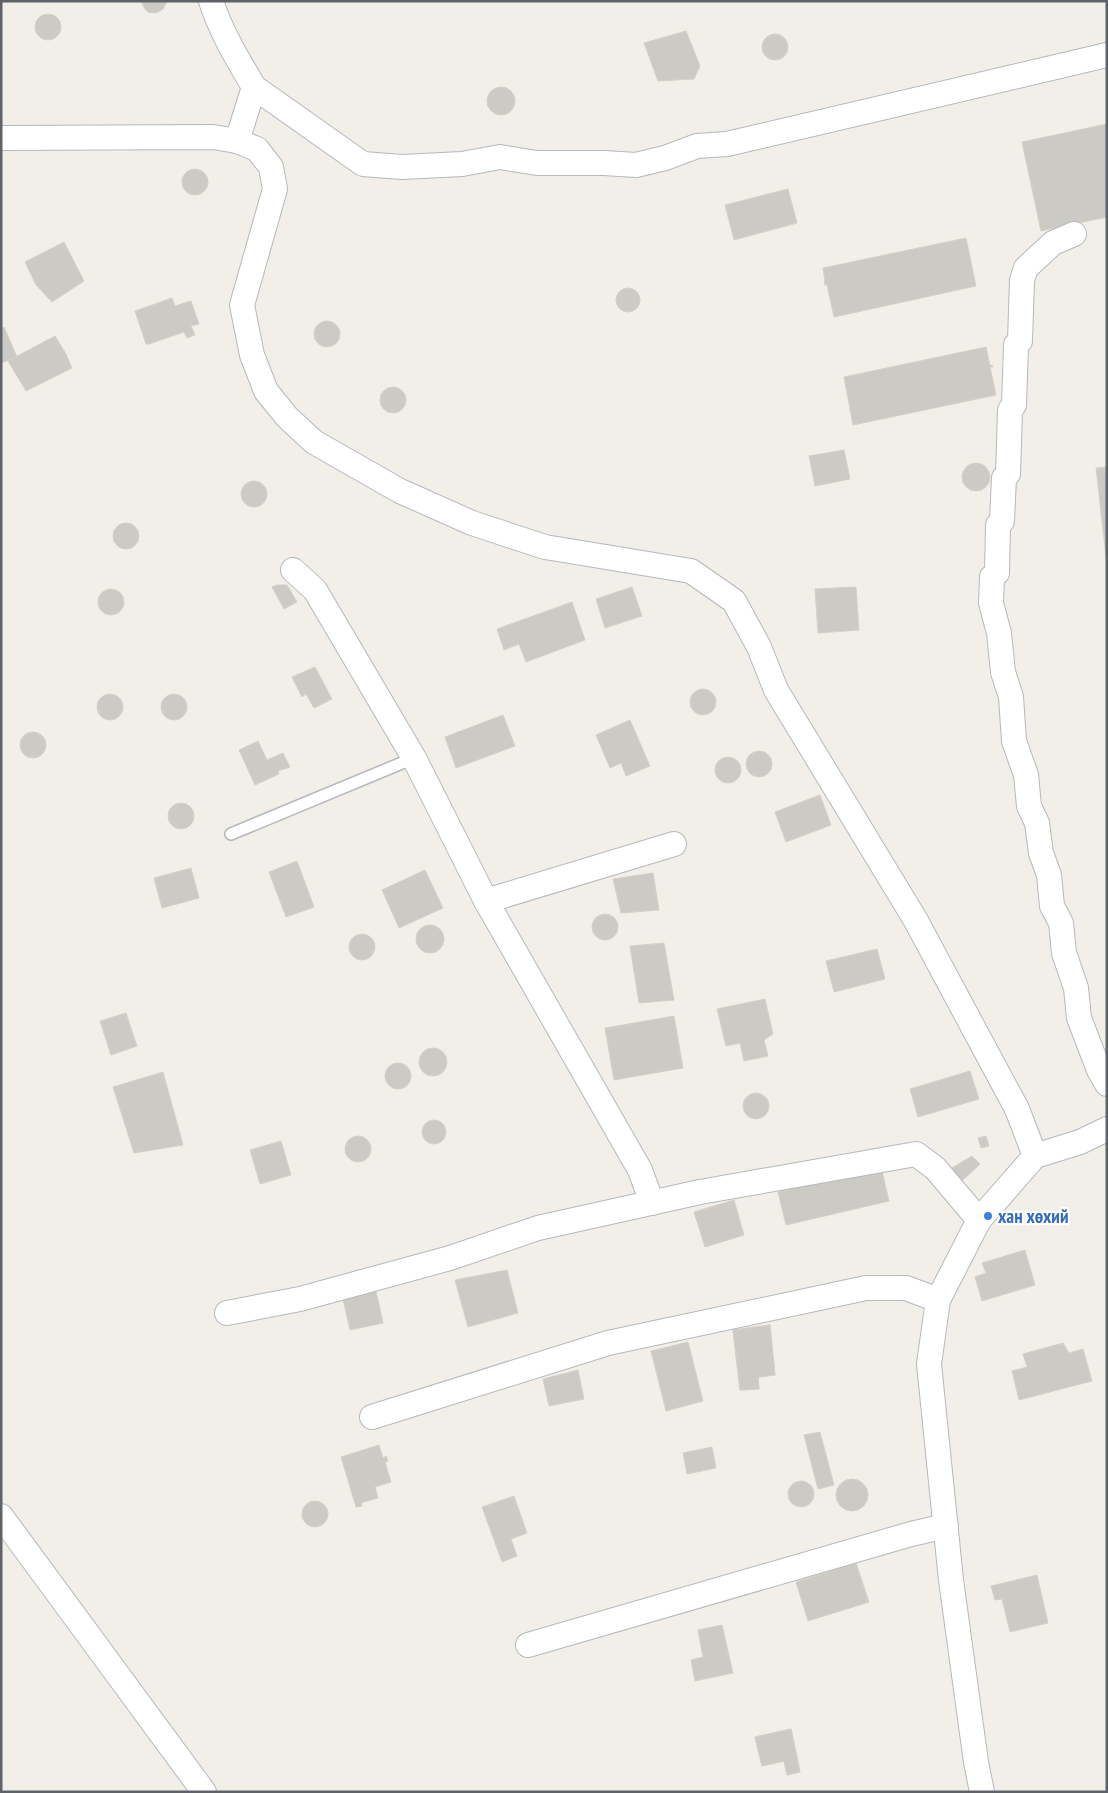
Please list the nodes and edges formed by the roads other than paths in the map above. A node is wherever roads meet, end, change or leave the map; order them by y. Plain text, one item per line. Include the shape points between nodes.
1 (211, 1) edge
2 (1107, 55) edge
3 (254, 87) junction
4 (1, 138) edge
5 (238, 141) junction
6 (1074, 234) dead end
7 (293, 570) dead end
8 (414, 758) junction
9 (231, 834) dead end
10 (674, 844) dead end
11 (486, 901) junction
12 (1107, 1084) edge
13 (1107, 1129) edge
14 (1035, 1156) junction
15 (652, 1203) junction
16 (978, 1220) junction
17 (938, 1300) junction
18 (228, 1312) dead end
19 (372, 1417) dead end
20 (1, 1516) edge
21 (946, 1526) junction
22 (528, 1645) dead end
23 (204, 1792) edge
24 (982, 1792) edge

1 - 3 street via 232,49
2 - 3 street via 728,144 697,146 636,165 537,163 500,157 462,164 402,167 363,164
3 - 5 street
4 - 5 street via 213,137
5 - 14 street via 257,149 271,167 275,189 242,305 252,354 266,391 287,417 314,442 400,491 472,523 544,547 691,571 734,601 759,647 776,690 915,919 1017,1109
6 - 12 street via 1053,243 1026,268 1022,280 1020,341 1016,345 1014,405 1010,410 1008,474 1004,478 991,603 1011,698 1014,741 1026,775 1029,806 1037,823 1041,853 1049,875 1052,906 1060,923 1080,1018
7 - 8 street via 315,590
8 - 9 lane
8 - 11 street
10 - 11 street
11 - 15 street via 640,1170
13 - 14 street via 1080,1142
14 - 16 street
15 - 16 street via 916,1154 936,1168
15 - 18 street via 538,1228 450,1258 300,1299
16 - 17 street
17 - 19 street via 906,1288 866,1288 608,1343
17 - 21 street via 929,1364
20 - 23 street
21 - 22 street
21 - 24 street via 952,1590

